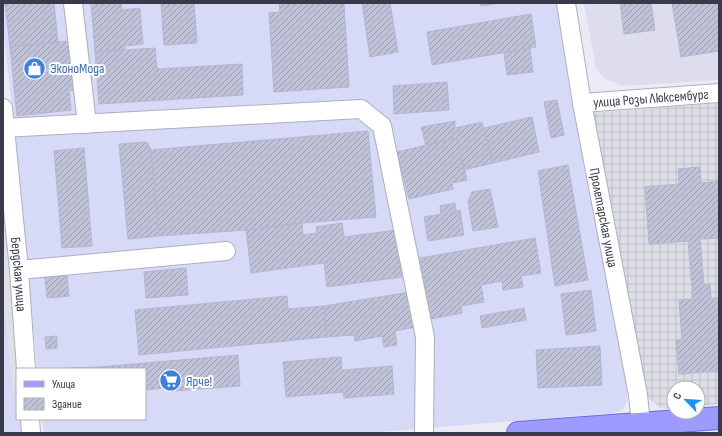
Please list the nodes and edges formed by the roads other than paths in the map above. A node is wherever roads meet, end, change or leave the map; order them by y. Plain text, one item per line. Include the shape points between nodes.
1 (72, 3) edge
2 (566, 3) edge
3 (719, 93) edge
4 (582, 103) junction
5 (3, 108) edge
6 (87, 124) junction
7 (4, 128) edge
8 (226, 251) dead end
9 (19, 270) junction
10 (26, 368) edge
11 (719, 418) edge
12 (30, 420) edge
13 (642, 429) edge
14 (31, 433) edge
15 (424, 433) edge
16 (518, 433) edge

1 - 6 street
2 - 4 street, Пролетарская улица
3 - 4 street, улица Розы Люксембург
4 - 13 street, Пролетарская улица via 637,387
5 - 7 street, Бердская улица
6 - 7 street
6 - 15 street via 361,110 382,126 425,337
7 - 9 street, Бердская улица
8 - 9 street
9 - 10 street, Бердская улица
11 - 13 main road
12 - 14 street
13 - 16 main road

